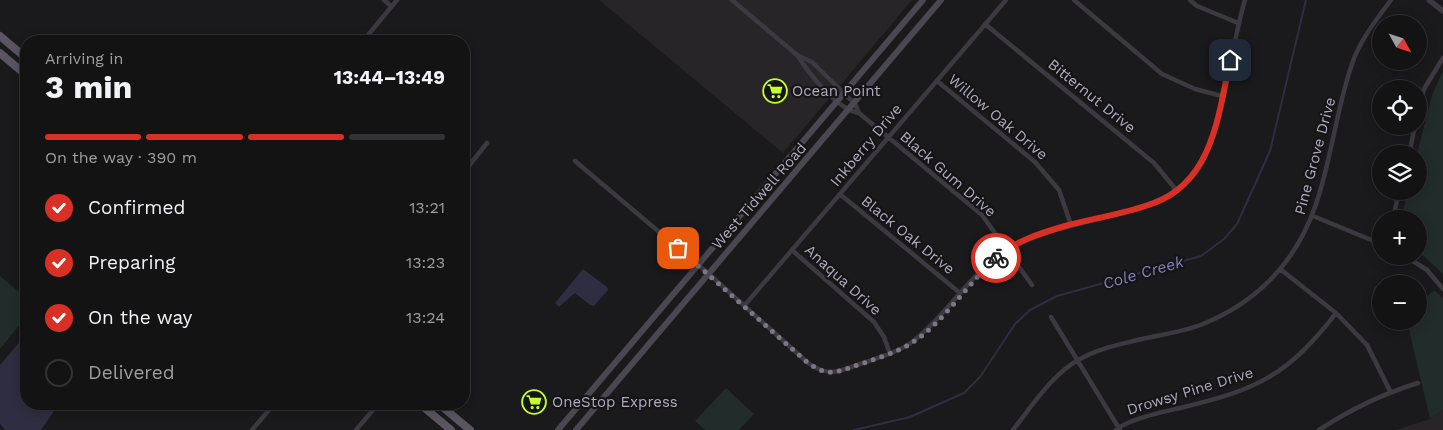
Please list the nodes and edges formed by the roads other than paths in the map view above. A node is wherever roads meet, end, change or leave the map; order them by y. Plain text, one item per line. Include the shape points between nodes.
1 (384, 0) edge
2 (396, 0) edge
3 (732, 0) edge
4 (923, 0) edge
5 (941, 0) edge
6 (1006, 0) edge
7 (1074, 0) edge
8 (1190, 0) edge
9 (1245, 0) edge
10 (1391, 0) edge
11 (1429, 0) edge
12 (391, 6) junction
13 (1443, 11) edge
14 (1238, 23) junction
15 (985, 24) junction
16 (368, 35) edge
17 (0, 36) edge
18 (0, 53) edge
19 (20, 53) edge
20 (797, 55) junction
21 (1443, 58) edge
22 (20, 69) edge
23 (937, 81) junction
24 (1427, 84) edge
25 (844, 93) junction
26 (1222, 96) junction
27 (837, 101) junction
28 (855, 104) junction
29 (848, 111) junction
30 (858, 112) junction
31 (887, 138) junction
32 (487, 143) dead end
33 (575, 161) dead end
34 (470, 164) edge
35 (1177, 191) junction
36 (841, 195) junction
37 (1313, 216) junction
38 (1070, 225) junction
39 (1372, 240) edge
40 (1008, 250) junction
41 (793, 252) junction
42 (698, 265) junction
43 (1419, 265) edge
44 (1280, 269) junction
45 (709, 274) junction
46 (1032, 285) dead end
47 (1443, 289) edge
48 (960, 293) junction
49 (744, 306) junction
50 (1336, 313) junction
51 (1051, 317) dead end
52 (634, 341) junction
53 (644, 350) junction
54 (890, 354) junction
55 (1078, 360) junction
56 (1418, 383) dead end
57 (1390, 391) junction
58 (587, 396) junction
59 (598, 404) junction
60 (269, 410) edge
61 (373, 410) edge
62 (427, 410) edge
63 (444, 410) edge
64 (464, 428) edge
65 (1118, 429) edge
66 (252, 430) edge
67 (356, 430) edge
68 (451, 430) edge
69 (558, 430) edge
70 (576, 430) edge
71 (1013, 430) edge
72 (1319, 430) edge

1 - 12 street
2 - 12 street
3 - 20 street
4 - 25 main road, West Tidwell Road
5 - 28 main road, West Tidwell Road
6 - 15 street, Inkberry Drive
7 - 26 street via 1162,74 1195,89
8 - 14 street
9 - 14 street
10 - 37 street, Pine Grove Drive via 1371,25 1352,64
11 - 13 street
12 - 16 street
14 - 26 street
15 - 23 street, Inkberry Drive
15 - 35 street, Bitternut Drive via 1154,163
17 - 19 main road
18 - 22 main road
20 - 25 street via 812,62
20 - 27 street
21 - 24 street
23 - 31 street, Inkberry Drive
23 - 38 street, Willow Oak Drive via 1035,162 1059,190
25 - 27 main road, West Tidwell Road
25 - 28 street
26 - 35 street via 1207,154 1194,175
27 - 29 street
27 - 42 main road, West Tidwell Road
28 - 29 main road, West Tidwell Road
28 - 30 street, Black Gum Drive
29 - 30 street
29 - 45 main road, West Tidwell Road
30 - 31 street, Black Gum Drive
31 - 36 street, Inkberry Drive
31 - 40 street, Black Gum Drive via 982,215
32 - 34 street
33 - 42 street
35 - 38 street via 1154,203
36 - 41 street, Inkberry Drive
36 - 48 street, Black Oak Drive
37 - 39 street
37 - 44 street, Pine Grove Drive
38 - 40 street via 1042,233
40 - 46 street, Black Gum Drive
40 - 48 street
41 - 49 street, Inkberry Drive
41 - 54 street, Anaqua Drive via 874,322
42 - 45 street
42 - 52 main road, West Tidwell Road
43 - 47 street
44 - 50 street
44 - 55 street, Pine Grove Drive via 1259,291 1228,312 1202,324 1098,350
45 - 49 street
45 - 53 main road, West Tidwell Road
48 - 54 street via 937,321 911,344
49 - 54 street via 808,363 825,373
50 - 57 street via 1367,345
50 - 65 street, Drowsy Pine Drive via 1291,364 1264,381
51 - 55 street
52 - 53 main road
52 - 58 main road, West Tidwell Road
53 - 59 main road, West Tidwell Road
55 - 65 street
55 - 71 street, Pine Grove Drive via 1056,378
56 - 57 street
57 - 72 street via 1348,411
58 - 59 main road
58 - 69 main road, West Tidwell Road
59 - 70 main road, West Tidwell Road
60 - 66 street
61 - 67 street
62 - 68 main road
63 - 64 main road

